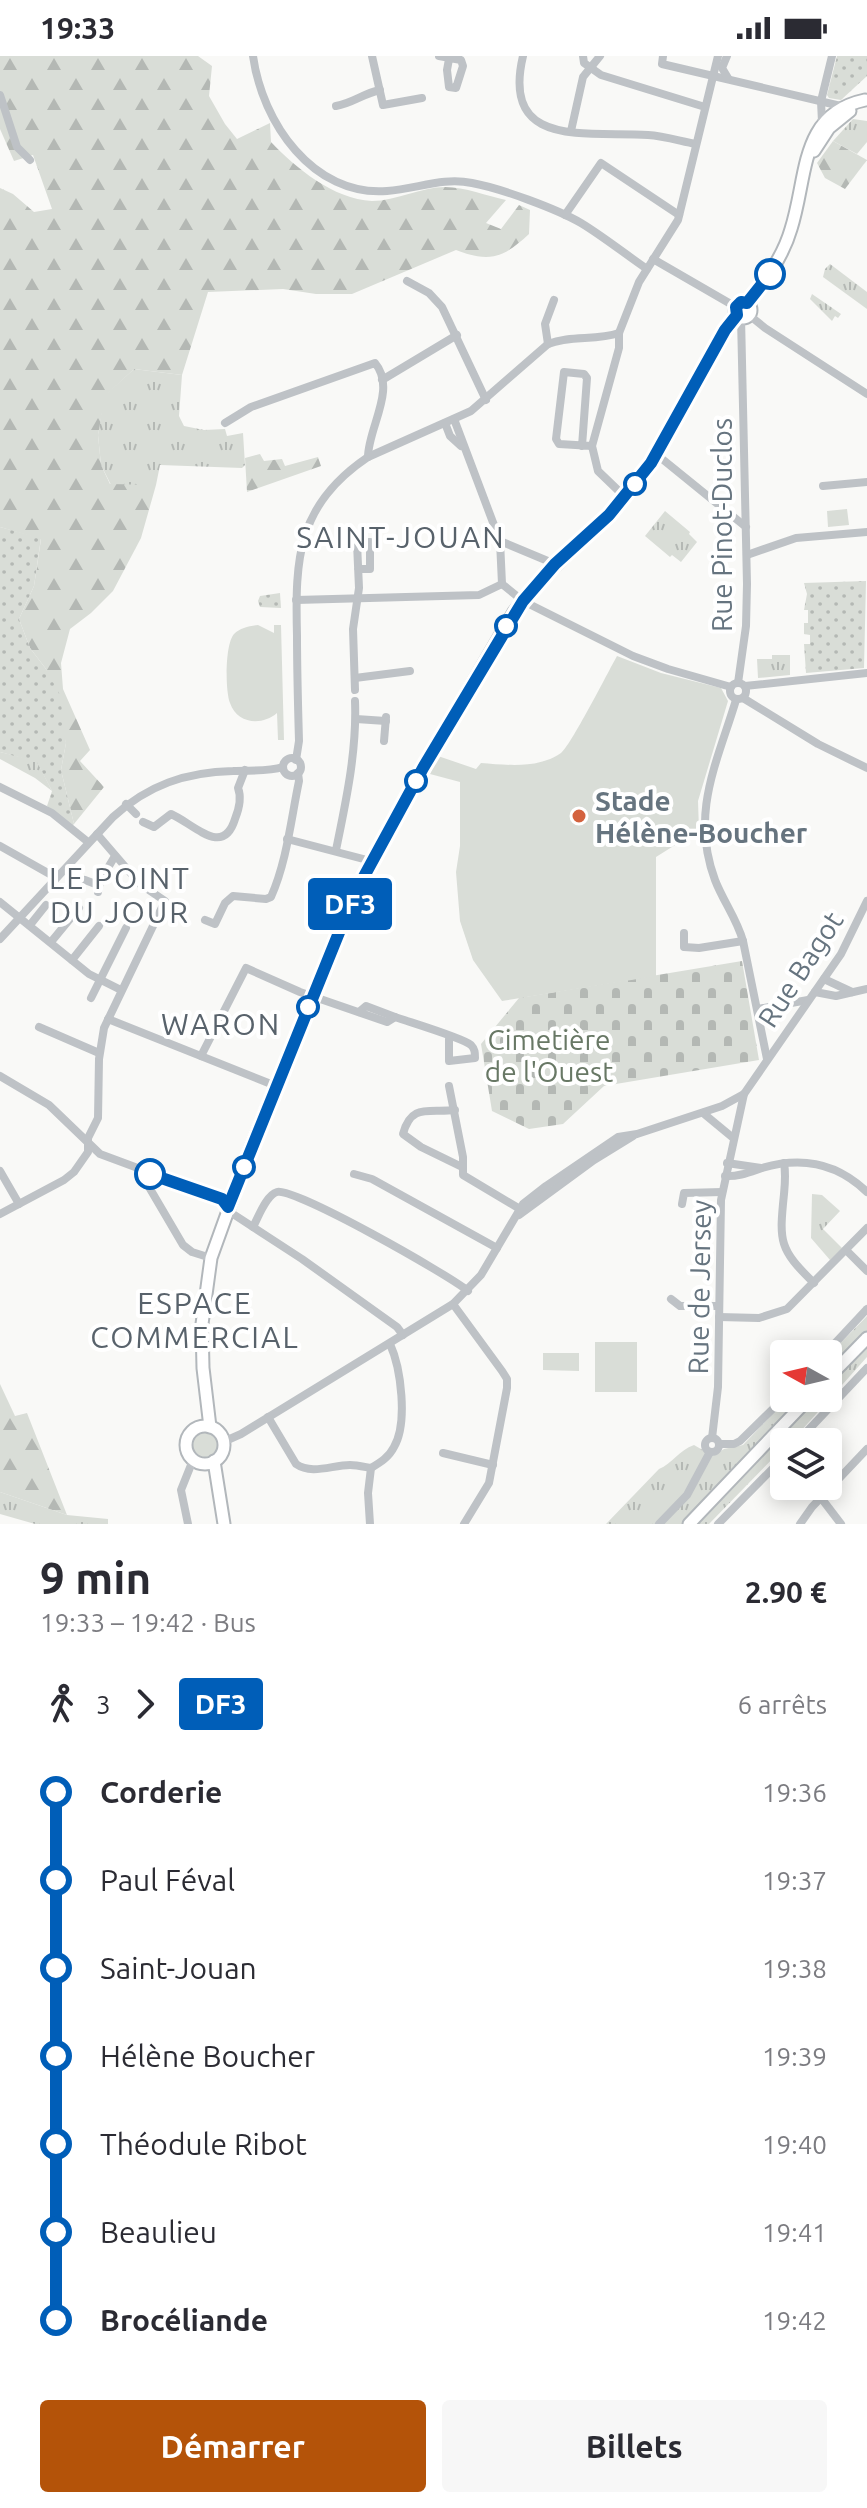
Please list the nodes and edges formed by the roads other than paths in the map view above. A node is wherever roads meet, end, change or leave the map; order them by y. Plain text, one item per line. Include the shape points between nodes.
1 (253, 56) edge
2 (372, 56) edge
3 (439, 56) edge
4 (523, 56) edge
5 (583, 56) edge
6 (600, 56) edge
7 (663, 56) edge
8 (718, 56) edge
9 (727, 56) edge
10 (832, 56) edge
11 (449, 59) dead end
12 (589, 68) junction
13 (715, 76) junction
14 (728, 78) junction
15 (380, 90) junction
16 (0, 95) edge
17 (422, 98) dead end
18 (866, 99) edge
19 (821, 101) junction
20 (336, 106) dead end
21 (705, 107) junction
22 (845, 107) junction
23 (826, 125) junction
24 (571, 131) junction
25 (696, 144) junction
26 (30, 160) dead end
27 (565, 215) junction
28 (679, 215) junction
29 (653, 259) junction
30 (647, 269) junction
31 (407, 281) dead end
32 (554, 300) dead end
33 (742, 311) junction
34 (619, 333) junction
35 (457, 335) junction
36 (548, 344) junction
37 (382, 380) junction
38 (867, 394) edge
39 (486, 400) junction
40 (450, 421) junction
41 (225, 423) dead end
42 (587, 446) junction
43 (656, 454) junction
44 (368, 457) junction
45 (867, 482) edge
46 (823, 486) dead end
47 (625, 497) junction
48 (746, 527) junction
49 (867, 532) edge
50 (500, 541) junction
51 (747, 555) junction
52 (555, 564) junction
53 (358, 569) dead end
54 (502, 584) junction
55 (357, 599) junction
56 (296, 600) junction
57 (523, 601) junction
58 (410, 671) dead end
59 (867, 673) edge
60 (355, 678) junction
61 (738, 685) junction
62 (355, 690) dead end
63 (740, 699) junction
64 (355, 701) dead end
65 (356, 719) junction
66 (384, 741) dead end
67 (296, 760) junction
68 (283, 767) junction
69 (867, 768) edge
70 (245, 770) junction
71 (298, 773) junction
72 (0, 787) edge
73 (126, 804) junction
74 (136, 814) dead end
75 (143, 822) dead end
76 (97, 834) junction
77 (287, 839) junction
78 (88, 842) junction
79 (0, 846) edge
80 (336, 850) junction
81 (115, 856) junction
82 (371, 861) junction
83 (55, 877) junction
84 (85, 880) dead end
85 (867, 901) edge
86 (0, 902) edge
87 (46, 905) dead end
88 (79, 908) dead end
89 (20, 916) junction
90 (205, 920) dead end
91 (30, 925) junction
92 (99, 926) dead end
93 (126, 928) dead end
94 (684, 933) dead end
95 (0, 939) edge
96 (743, 941) junction
97 (51, 942) junction
98 (72, 960) junction
99 (100, 979) junction
100 (824, 979) junction
101 (867, 989) edge
102 (121, 990) junction
103 (815, 992) junction
104 (853, 992) junction
105 (312, 996) junction
106 (91, 998) dead end
107 (808, 1000) junction
108 (758, 1009) junction
109 (108, 1019) junction
110 (39, 1027) dead end
111 (449, 1037) dead end
112 (99, 1053) junction
113 (201, 1056) junction
114 (767, 1059) junction
115 (0, 1076) edge
116 (276, 1086) junction
117 (449, 1086) dead end
118 (744, 1094) junction
119 (733, 1102) junction
120 (455, 1110) junction
121 (703, 1113) junction
122 (637, 1134) junction
123 (732, 1137) junction
124 (88, 1144) junction
125 (727, 1163) junction
126 (784, 1163) junction
127 (462, 1167) junction
128 (762, 1168) junction
129 (139, 1169) junction
130 (0, 1171) edge
131 (354, 1174) dead end
132 (725, 1176) junction
133 (722, 1192) junction
134 (867, 1192) edge
135 (19, 1204) junction
136 (682, 1204) dead end
137 (228, 1207) junction
138 (520, 1209) junction
139 (0, 1214) edge
140 (512, 1221) junction
141 (253, 1227) junction
142 (867, 1228) edge
143 (497, 1248) junction
144 (846, 1250) junction
145 (211, 1258) junction
146 (867, 1271) edge
147 (814, 1283) junction
148 (468, 1291) junction
149 (671, 1299) dead end
150 (453, 1304) junction
151 (719, 1306) junction
152 (867, 1309) edge
153 (719, 1317) junction
154 (403, 1335) junction
155 (867, 1338) edge
156 (838, 1340) edge
157 (390, 1344) junction
158 (842, 1364) edge
159 (867, 1368) edge
160 (770, 1412) edge
161 (796, 1412) edge
162 (268, 1417) junction
163 (210, 1427) junction
164 (810, 1428) edge
165 (715, 1441) junction
166 (223, 1442) junction
167 (867, 1449) edge
168 (443, 1453) dead end
169 (193, 1460) junction
170 (214, 1461) junction
171 (493, 1465) junction
172 (371, 1468) junction
173 (770, 1475) edge
174 (842, 1476) edge
175 (819, 1500) edge
176 (823, 1500) edge
177 (725, 1522) edge
178 (188, 1524) edge
179 (224, 1524) edge
180 (370, 1524) edge
181 (464, 1524) edge
182 (659, 1524) edge
183 (689, 1524) edge
184 (800, 1524) edge
185 (841, 1524) edge

1 - 27 street via 273,118 296,152 320,173 373,192 458,181
2 - 15 street
3 - 11 street
4 - 24 street via 518,92 527,112 550,129
5 - 12 street
6 - 12 street
7 - 13 street via 662,64
8 - 13 street
9 - 14 street via 722,68
10 - 19 street
12 - 21 street
12 - 24 street
13 - 14 street
13 - 21 street
14 - 19 street
15 - 17 street via 383,105
15 - 20 street
16 - 26 street via 17,147
18 - 22 main road
18 - 23 main road
19 - 22 street
19 - 23 street
21 - 25 street
22 - 23 main road
23 - 33 main road via 808,162 786,242
24 - 25 street via 649,135
25 - 28 street
27 - 28 street via 601,163
27 - 30 street
28 - 29 street
29 - 30 street
29 - 33 street
30 - 34 street
31 - 35 street via 436,300
32 - 36 street via 545,324
33 - 38 street
33 - 43 main road via 725,330
33 - 48 street, Rue Pinot-Duclos
34 - 36 street
34 - 42 street via 619,348
35 - 37 street
35 - 39 street
36 - 39 street
37 - 41 street via 381,369 369,363 251,407
37 - 44 street
39 - 40 street
40 - 44 street
40 - 50 street
42 - 42 street via 559,444 556,439 562,373 587,378
42 - 47 street via 598,471
43 - 47 main road
43 - 48 street
44 - 56 street via 328,493 310,523 297,564
45 - 46 street
47 - 52 main road
48 - 51 street, Rue Pinot-Duclos
49 - 51 street via 796,538
50 - 52 street
50 - 54 street
51 - 61 street, Rue Pinot-Duclos
52 - 57 main road
53 - 55 street
54 - 55 street via 479,595
54 - 57 street
55 - 56 street
55 - 60 street
56 - 67 street
57 - 61 street via 633,656
57 - 82 main road
58 - 60 street
59 - 61 street
60 - 62 street
61 - 63 street, Rue Pinot-Duclos via 747,694
61 - 63 street via 730,694
63 - 69 street
63 - 96 street via 704,803 715,880
64 - 65 street
65 - 66 street via 386,718
65 - 80 street
67 - 68 street via 288,759
67 - 71 street
68 - 70 street
68 - 71 street via 290,776
70 - 73 street via 182,776
70 - 75 street via 232,830 225,837 215,838 171,814 154,827
71 - 77 street
72 - 78 street via 52,813
73 - 74 street
73 - 76 street
76 - 78 street
76 - 81 street
77 - 80 street
77 - 90 street via 271,897 233,896 215,924
78 - 83 street
79 - 83 street
80 - 82 street
81 - 84 street via 98,888
81 - 102 street via 140,884 165,901
82 - 105 main road
83 - 89 street
85 - 100 street, Rue Bagot
86 - 89 street
87 - 91 street
88 - 97 street
89 - 91 street
89 - 95 street
91 - 97 street
92 - 98 street
93 - 99 street
94 - 96 street via 684,947
96 - 108 street
97 - 98 street
98 - 99 street
99 - 102 street
99 - 106 street
100 - 103 street, Rue Bagot
100 - 104 street
101 - 104 street
102 - 109 street
103 - 104 street
103 - 107 street, Rue Bagot
105 - 111 street
105 - 113 street via 246,968
105 - 116 main road
107 - 108 street
107 - 114 street, Rue Bagot
108 - 114 street
109 - 112 street
109 - 113 street
110 - 112 street
112 - 124 street via 98,1118
113 - 116 street
114 - 118 street, Rue de Jersey
115 - 124 street via 49,1105
116 - 137 main road
117 - 120 street
118 - 119 street, Rue de Jersey
118 - 123 street, Rue de Jersey
119 - 121 street
119 - 123 street, Rue de Jersey
120 - 127 street
120 - 127 street via 417,1112 403,1134
121 - 122 street
121 - 123 street
122 - 138 street via 618,1137
122 - 140 street
123 - 125 street, Rue de Jersey
124 - 129 street
124 - 135 street via 74,1172
125 - 128 street
125 - 132 street, Rue de Jersey
126 - 128 street
126 - 134 street via 828,1166
126 - 147 street via 783,1246
127 - 138 street via 469,1180
128 - 132 street
129 - 137 street via 222,1199
129 - 145 street via 183,1245
130 - 135 street
131 - 143 street
132 - 133 street, Rue de Jersey
133 - 136 street via 684,1193
133 - 151 street, Rue de Jersey
135 - 139 street
137 - 141 street
137 - 145 main road
138 - 140 street
140 - 143 street
141 - 148 street via 271,1196 286,1192 329,1210
141 - 154 street
142 - 144 street
143 - 148 street
144 - 146 street
144 - 147 street
145 - 163 main road via 202,1324
147 - 153 street via 780,1312 759,1318
148 - 150 street
149 - 151 street via 680,1306
150 - 154 street
150 - 171 street via 507,1379
151 - 153 street, Rue de Jersey
152 - 156 street
153 - 165 street, Rue de Jersey
154 - 157 street
155 - 158 main road
157 - 162 street
157 - 172 street via 399,1372 401,1427 386,1459
159 - 164 street
160 - 165 street via 740,1441
161 - 183 main road
162 - 166 street
162 - 172 street via 302,1468
163 - 166 main road
163 - 169 main road via 189,1435 186,1446
165 - 182 street via 717,1450 710,1452 687,1495
166 - 170 main road
167 - 174 street
168 - 171 street
169 - 170 main road
169 - 178 street via 181,1490
170 - 179 main road
171 - 181 street via 489,1483
172 - 180 street
173 - 177 street
175 - 184 street
176 - 185 street

